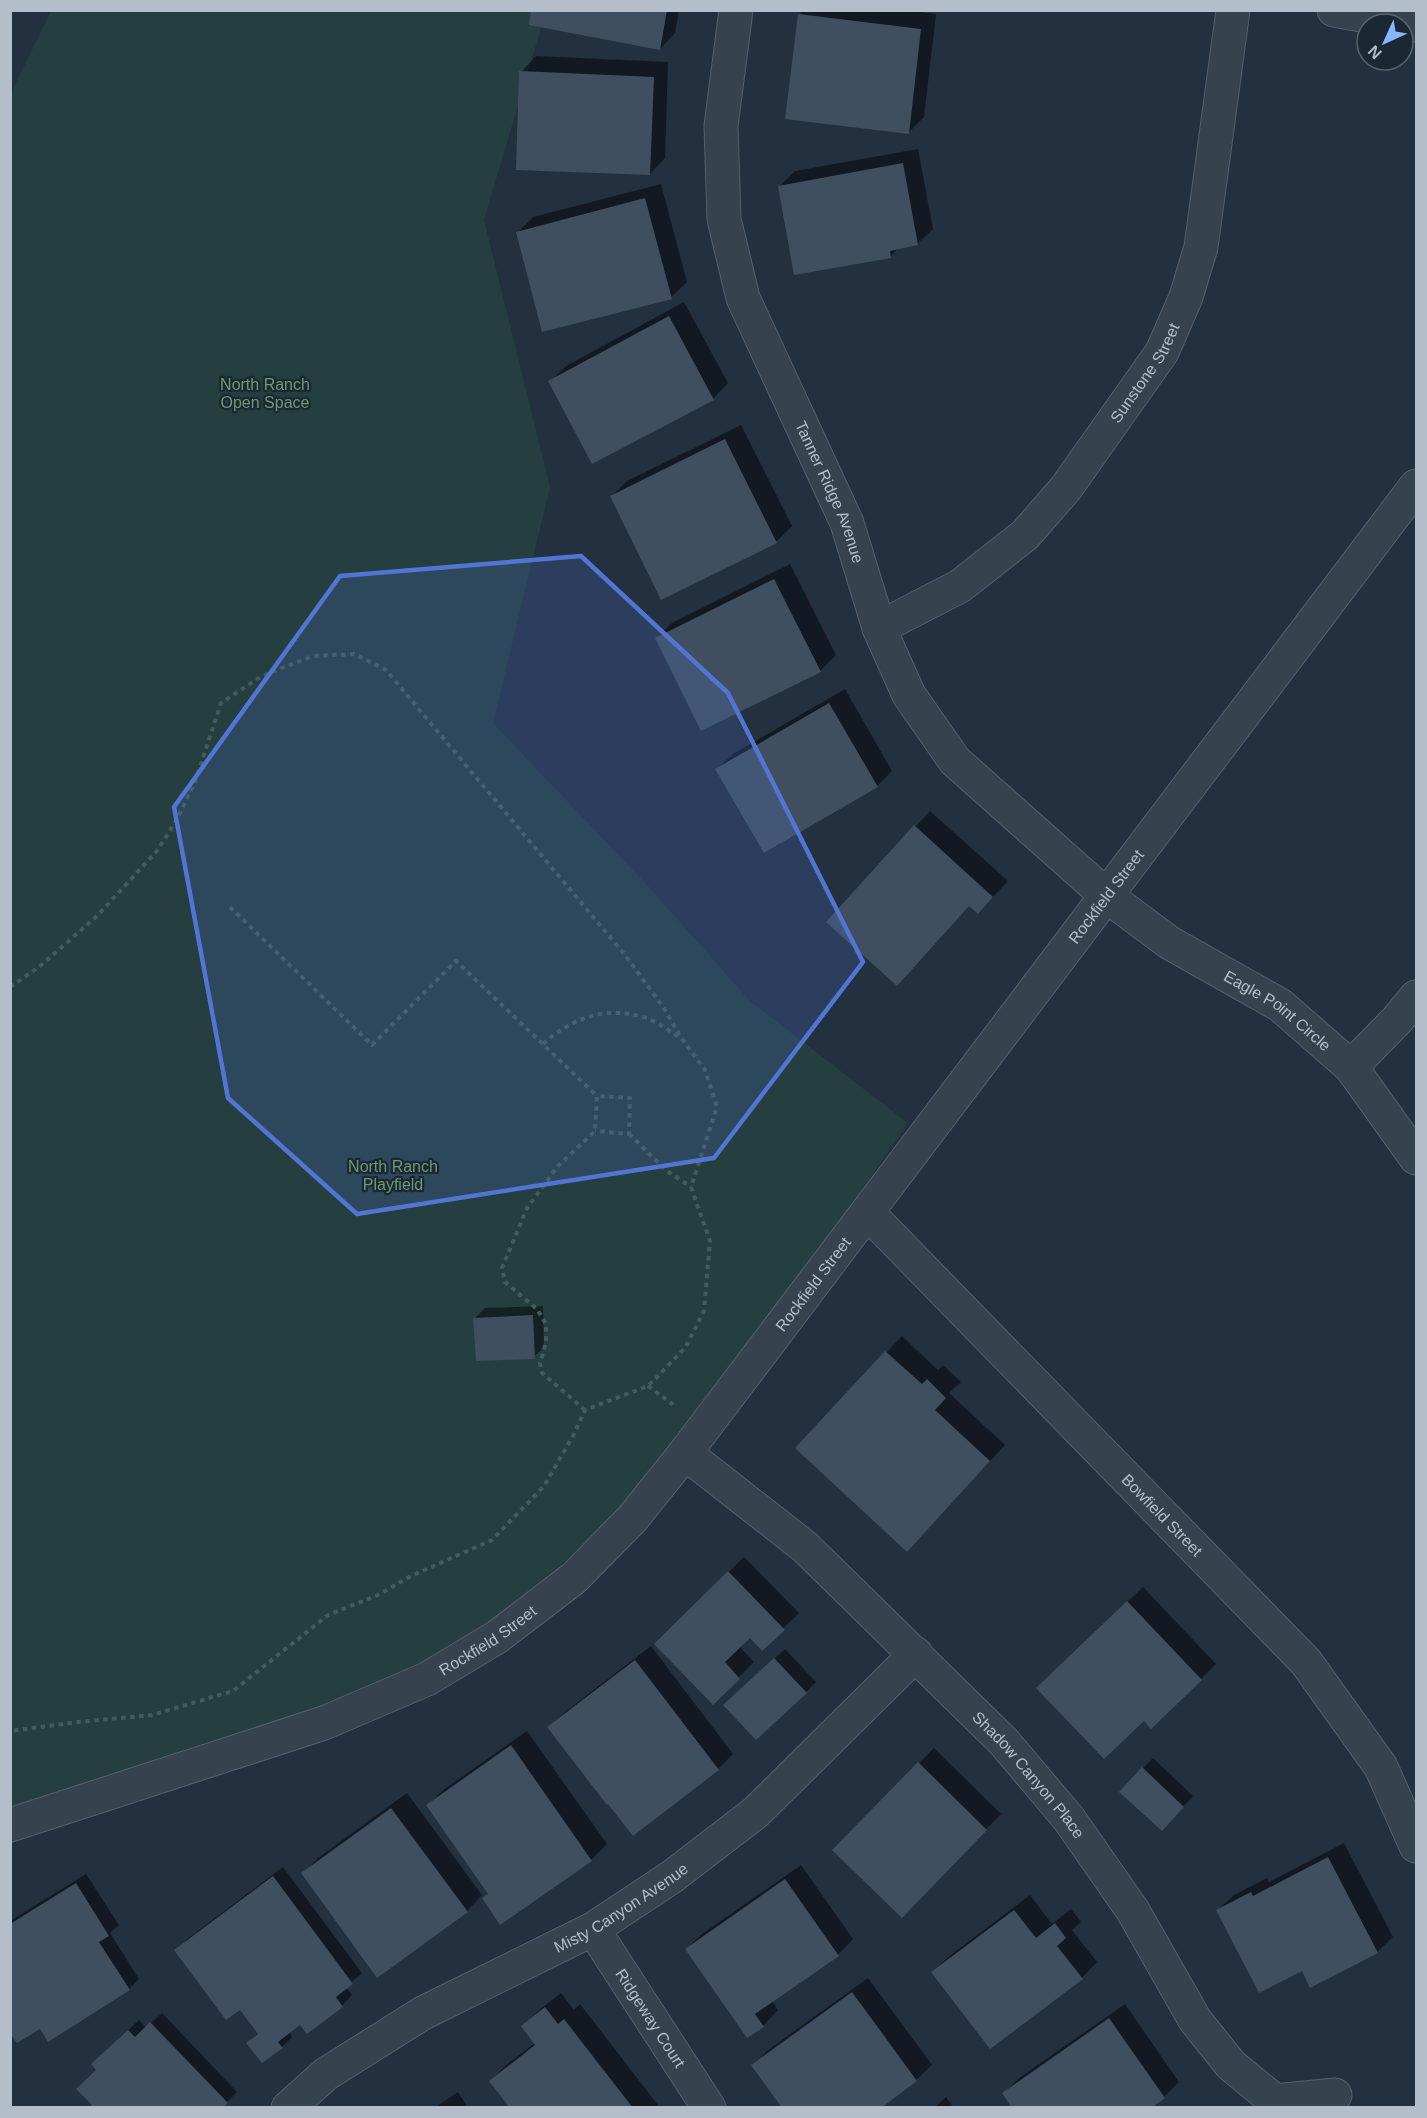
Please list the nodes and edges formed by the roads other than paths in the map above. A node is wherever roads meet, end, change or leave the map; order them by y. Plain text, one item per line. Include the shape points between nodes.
1 (736, 10) edge
2 (1233, 10) edge
3 (1334, 10) edge
4 (1416, 24) edge
5 (1416, 486) edge
6 (879, 628) junction
7 (1108, 897) junction
8 (1416, 997) edge
9 (1351, 1067) junction
10 (1416, 1158) edge
11 (867, 1212) junction
12 (685, 1453) junction
13 (916, 1654) junction
14 (10, 1825) edge
15 (1416, 1846) edge
16 (593, 1929) junction
17 (1335, 2095) dead end
18 (288, 2108) edge
19 (709, 2108) edge

1 - 6 street, Tanner Ridge Avenue via 721,126 724,219 743,298 847,524
2 - 6 street, Sunstone Street via 1201,247 1186,297 1162,352 1066,488 1025,535 960,586
3 - 4 street
5 - 7 street, Rockfield Street
6 - 7 street, Tanner Ridge Avenue via 909,695 955,760
7 - 9 street, Eagle Point Circle via 1170,943 1280,1005
7 - 11 street, Rockfield Street
8 - 9 street
9 - 10 street, Eagle Point Circle
11 - 12 street, Rockfield Street
11 - 15 street, Bowfield Street via 1306,1662 1381,1767
12 - 13 street, Shadow Canyon Place via 805,1547
12 - 14 street, Rockfield Street via 632,1519 574,1578 497,1637 427,1679 324,1723
13 - 16 street, Misty Canyon Avenue via 756,1812 673,1876
13 - 17 street, Shadow Canyon Place via 1004,1742 1070,1819 1133,1911 1195,2020 1231,2065 1275,2101
16 - 18 street, Misty Canyon Avenue via 423,2013 326,2074
16 - 19 street, Ridgeway Court

